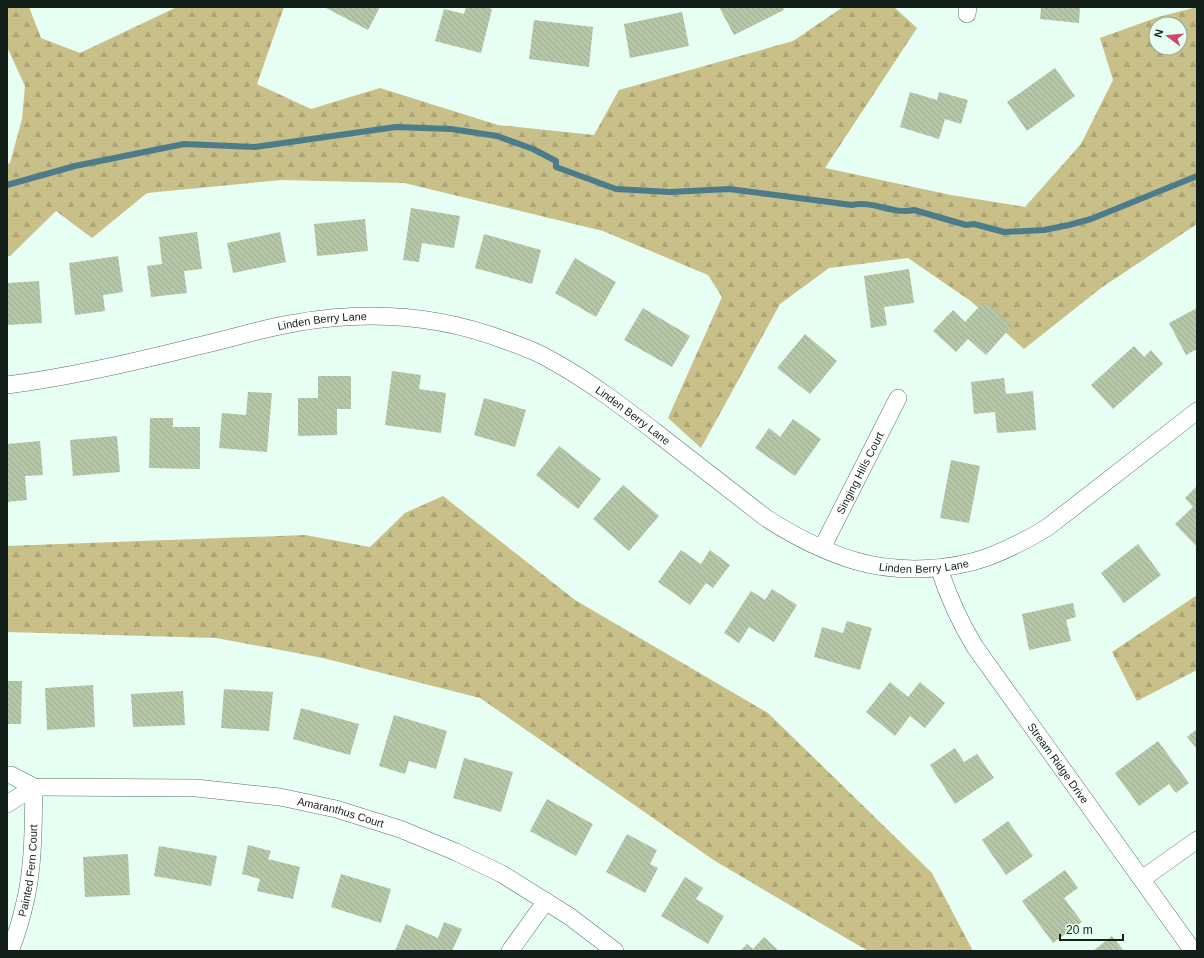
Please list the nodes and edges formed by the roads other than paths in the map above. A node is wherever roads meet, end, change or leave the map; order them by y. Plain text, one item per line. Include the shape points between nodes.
1 (7, 385) edge
2 (898, 398) dead end
3 (1197, 411) edge
4 (822, 548) junction
5 (938, 568) junction
6 (7, 775) edge
7 (34, 787) junction
8 (7, 804) edge
9 (1197, 840) edge
10 (1142, 879) junction
11 (546, 901) junction
12 (10, 951) edge
13 (510, 951) edge
14 (615, 951) edge
15 (1193, 951) edge

1 - 4 street, Linden Berry Lane via 76,374 294,323 341,316 390,316 437,321 483,332 527,348 555,362 631,413 766,518 786,531
2 - 4 street, Singing Hills Court
3 - 5 street, Linden Berry Lane via 1048,527 1023,542 987,557
4 - 5 street, Linden Berry Lane via 857,562 889,567
5 - 10 street, Stream Ridge Drive via 963,628 975,647
6 - 7 street, Amaranthus Court
7 - 8 street
7 - 11 street, Amaranthus Court via 196,788 280,797 336,809 400,829 456,852 502,874
7 - 12 street, Painted Fern Court via 32,853 26,897 19,928
9 - 10 street
10 - 15 street, Stream Ridge Drive
11 - 13 street
11 - 14 street, Amaranthus Court

